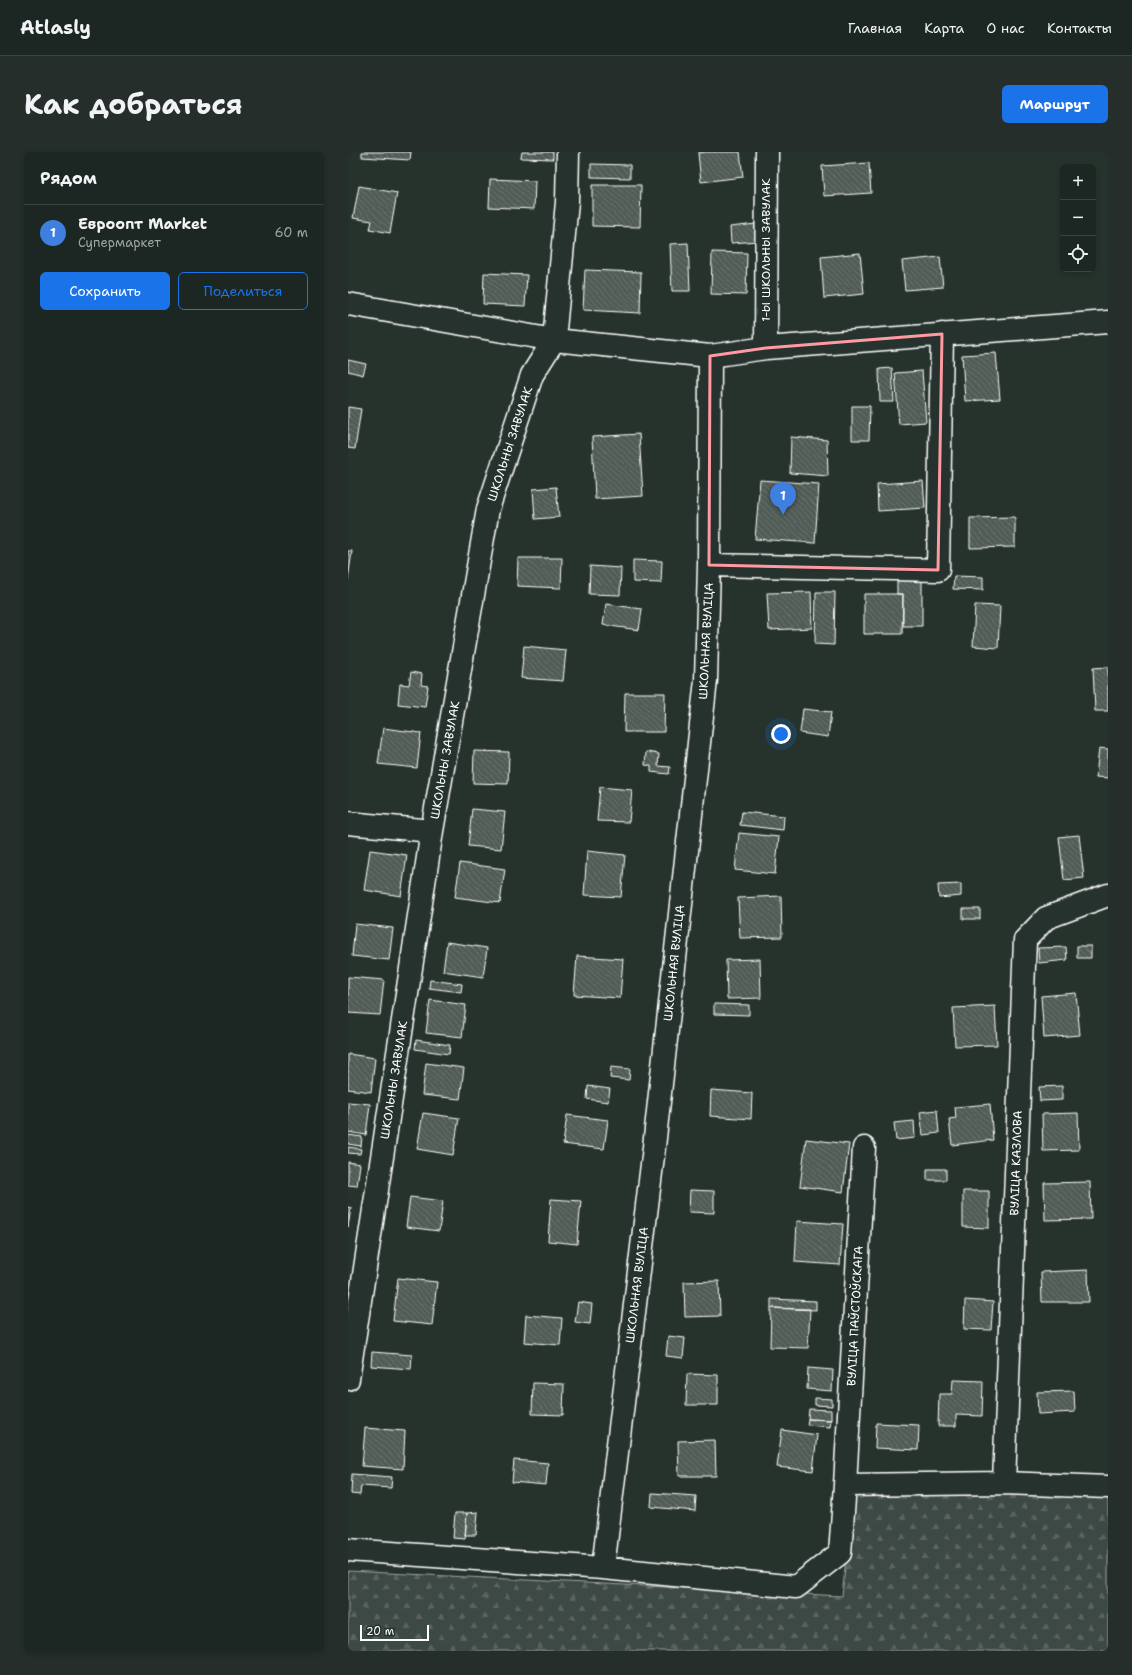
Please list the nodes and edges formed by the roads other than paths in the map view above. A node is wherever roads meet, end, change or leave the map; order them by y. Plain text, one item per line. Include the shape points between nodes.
1 (568, 152) edge
2 (767, 152) edge
3 (348, 304) edge
4 (1108, 322) edge
5 (942, 334) junction
6 (554, 340) junction
7 (766, 348) junction
8 (710, 356) junction
9 (709, 565) junction
10 (348, 823) edge
11 (432, 831) junction
12 (1108, 895) edge
13 (864, 1148) dead end
14 (348, 1379) edge
15 (1004, 1483) junction
16 (845, 1485) junction
17 (1108, 1487) edge
18 (348, 1550) edge
19 (603, 1568) junction

1 - 6 street, ШКОЛЬНЫ ЗАВУЛАК via 567,202
2 - 7 street, 1-Ы ШКОЛЬНЫ ЗАВУЛАК
3 - 6 street
4 - 5 street
5 - 7 street
5 - 9 street via 938,570
6 - 8 street
6 - 11 street, ШКОЛЬНЫ ЗАВУЛАК via 532,375 488,509
7 - 8 street
8 - 9 street, ШКОЛЬНАЯ ВУЛІЦА
9 - 19 street, ШКОЛЬНАЯ ВУЛІЦА via 706,680 653,1156
10 - 11 street
11 - 14 street, ШКОЛЬНЫ ЗАВУЛАК
12 - 15 street, ВУЛІЦА КАЗЛОВА via 1046,918 1024,940
13 - 16 street, ВУЛІЦА ПАЎСТОЎСКАГА
15 - 16 street
15 - 17 street
16 - 19 street, ВУЛІЦА ПАЎСТОЎСКАГА via 840,1553 796,1587
18 - 19 street, ВУЛІЦА ПАЎСТОЎСКАГА

